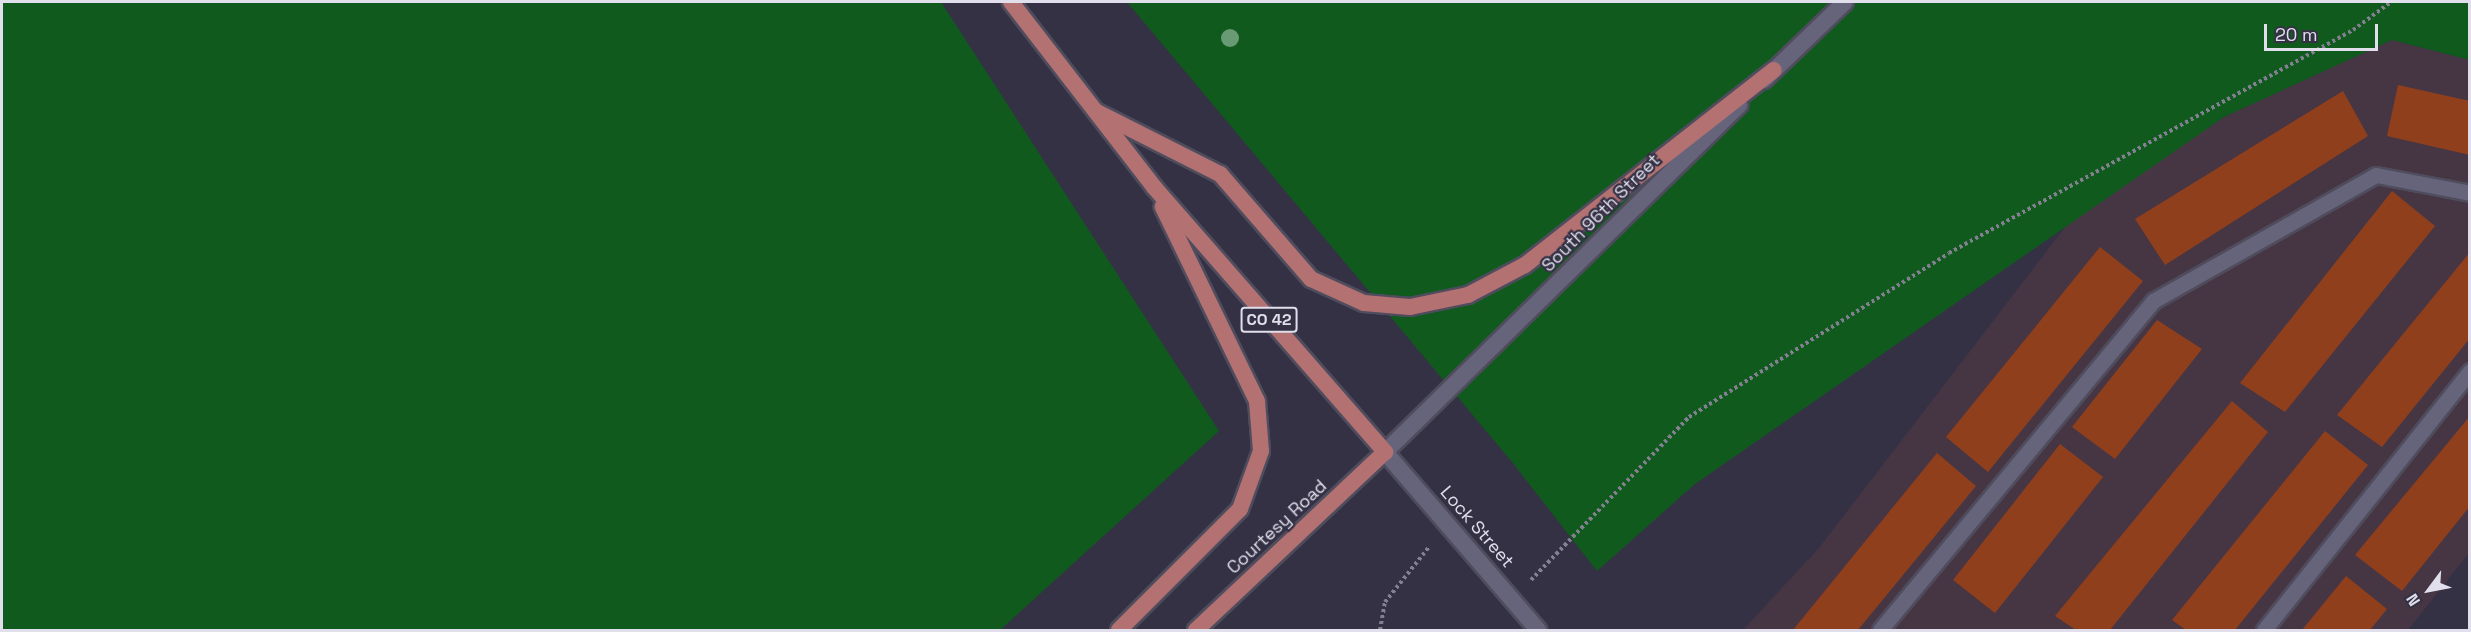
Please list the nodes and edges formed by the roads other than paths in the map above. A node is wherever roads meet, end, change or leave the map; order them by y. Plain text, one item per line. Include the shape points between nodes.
1 (1011, 2) edge
2 (1845, 2) edge
3 (1774, 70) junction
4 (1091, 109) junction
5 (1154, 187) junction
6 (2469, 192) edge
7 (2469, 371) edge
8 (1385, 452) junction
9 (1119, 630) edge
10 (1196, 630) edge
11 (1538, 630) edge
12 (1880, 630) edge
13 (2264, 630) edge

1 - 4 main road, CO 42
2 - 3 main road, South 96th Street
3 - 4 main road via 1525,265 1468,295 1410,307 1364,303 1311,279 1220,174
3 - 8 main road, South 96th Street
4 - 5 main road, CO 42
5 - 8 main road, CO 42
5 - 9 main road via 1257,401 1261,451 1240,509
6 - 12 lane via 2376,175 2152,301
7 - 13 lane
8 - 10 main road, Courtesy Road
8 - 11 main road, Lock Street

